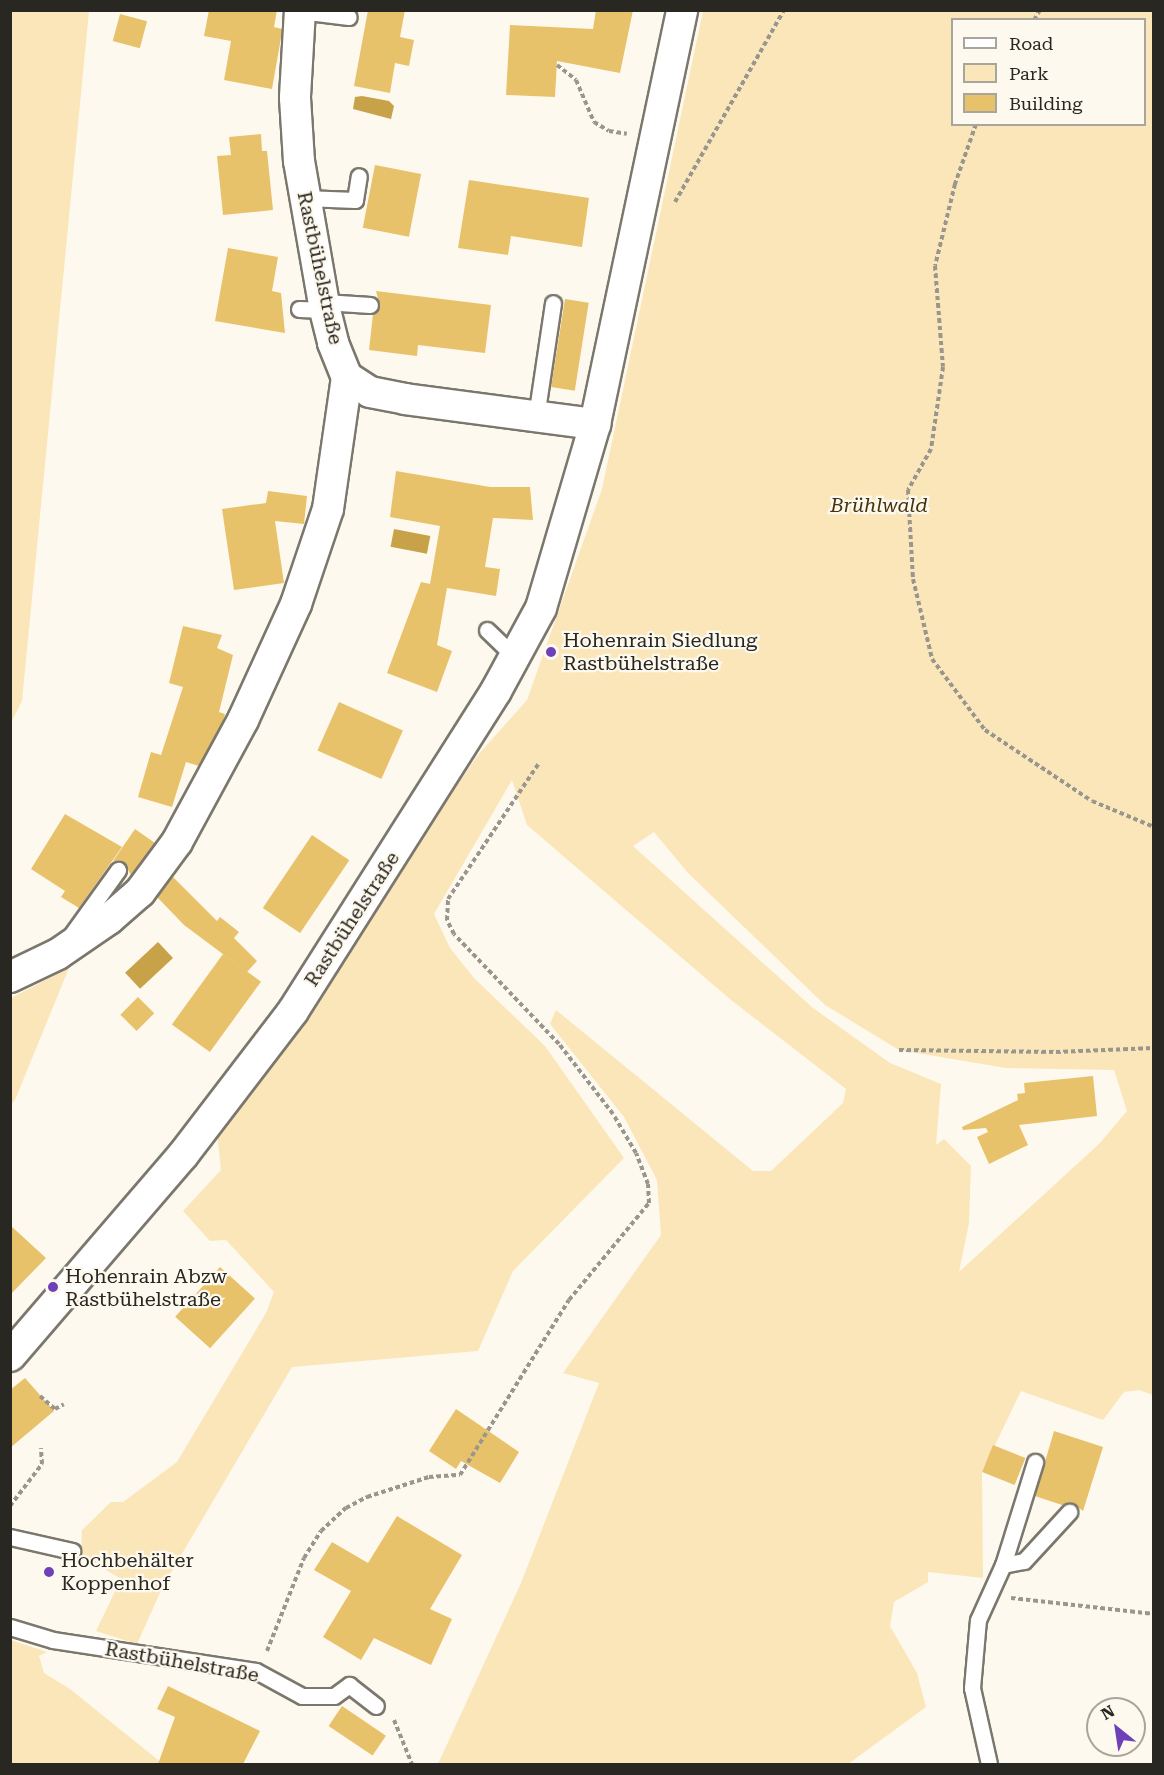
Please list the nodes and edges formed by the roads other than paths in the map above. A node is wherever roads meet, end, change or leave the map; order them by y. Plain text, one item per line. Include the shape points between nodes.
1 (300, 10) edge
2 (682, 10) edge
3 (349, 17) dead end
4 (359, 176) dead end
5 (304, 198) junction
6 (553, 303) dead end
7 (370, 305) dead end
8 (316, 307) junction
9 (347, 377) junction
10 (536, 417) junction
11 (595, 424) junction
12 (487, 630) dead end
13 (515, 657) junction
14 (118, 870) dead end
15 (58, 954) junction
16 (10, 977) edge
17 (10, 1356) edge
18 (1035, 1461) dead end
19 (1069, 1512) dead end
20 (10, 1538) edge
21 (72, 1551) dead end
22 (1004, 1565) junction
23 (10, 1627) edge
24 (376, 1706) road end
25 (989, 1764) edge

1 - 3 lane
1 - 5 street, Rastbühelstraße via 295,98
2 - 11 street, Rastbühelstraße
4 - 5 lane via 355,200
5 - 8 street, Rastbühelstraße
6 - 10 lane
7 - 8 lane
8 - 9 street, Rastbühelstraße
9 - 10 street via 370,392
9 - 15 street via 328,509 296,604 243,720 164,862 109,919
10 - 11 street
11 - 13 street, Rastbühelstraße via 541,608
12 - 13 lane
13 - 17 street, Rastbühelstraße via 402,843 293,1011 183,1155
14 - 15 lane
15 - 16 street
18 - 22 lane
19 - 22 lane via 1024,1561
20 - 21 lane
22 - 25 lane via 978,1620 972,1688
23 - 24 lane, Rastbühelstraße via 64,1641 256,1671 302,1696 334,1696 349,1684

